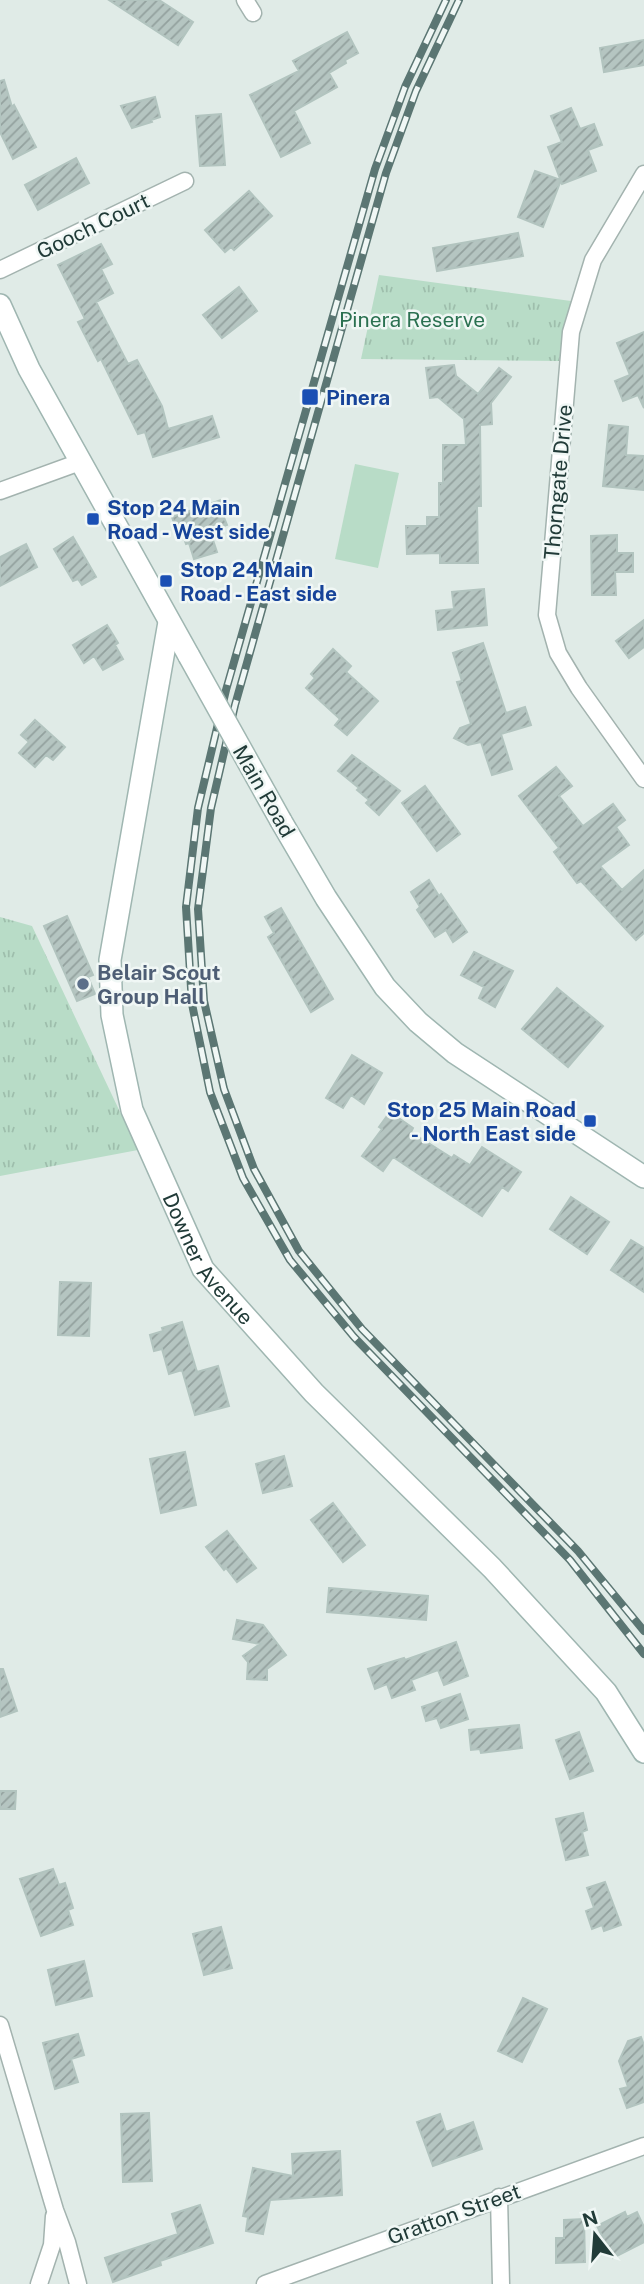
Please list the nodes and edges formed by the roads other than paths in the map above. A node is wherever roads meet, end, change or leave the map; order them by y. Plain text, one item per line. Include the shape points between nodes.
1 (644, 174) edge
2 (185, 181) dead end
3 (0, 270) edge
4 (0, 305) edge
5 (80, 462) junction
6 (0, 491) edge
7 (169, 622) junction
8 (644, 779) edge
9 (644, 1177) edge
10 (644, 1752) edge
11 (0, 2025) edge
12 (644, 2146) edge
13 (499, 2197) junction
14 (54, 2210) junction
15 (39, 2284) edge
16 (78, 2284) edge
17 (265, 2284) edge
18 (500, 2284) edge

1 - 8 street, Thorngate Drive via 593,260 570,332 547,615 558,653
2 - 3 street, Gooch Court
4 - 5 street, Main Road
5 - 6 street
5 - 7 street, Main Road
7 - 9 street, Main Road, bridge via 326,898 385,987 455,1053
7 - 10 street, Downer Avenue via 110,960 112,1014 132,1110 203,1269 314,1393 492,1568 606,1692
11 - 14 street
12 - 13 street, Gratton Street
13 - 17 street, Gratton Street
13 - 18 street
14 - 15 street via 52,2245
14 - 16 street

